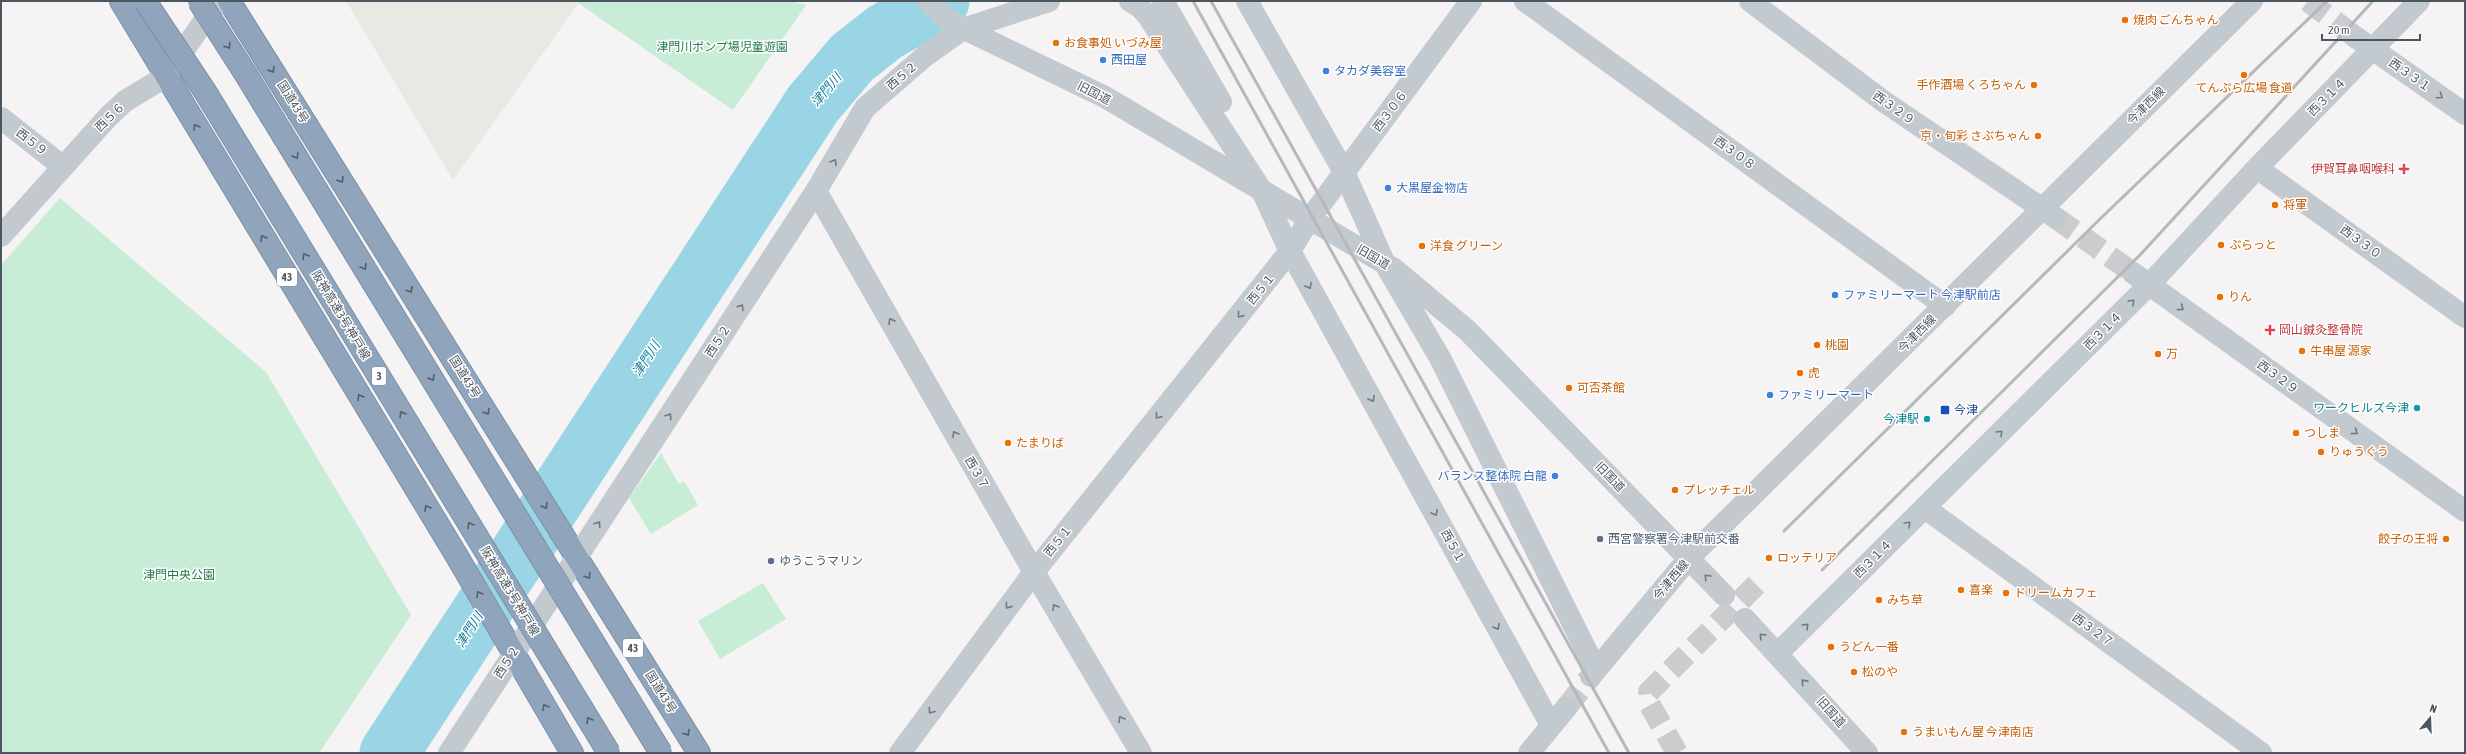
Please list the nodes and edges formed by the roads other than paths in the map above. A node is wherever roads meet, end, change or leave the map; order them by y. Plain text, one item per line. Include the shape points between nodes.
1 (121, 1) edge
2 (145, 1) edge
3 (199, 1) edge
4 (218, 1) edge
5 (229, 1) edge
6 (928, 1) edge
7 (1049, 1) edge
8 (1130, 1) edge
9 (1163, 1) edge
10 (1247, 1) edge
11 (1471, 1) edge
12 (1525, 1) edge
13 (1750, 1) edge
14 (2252, 1) edge
15 (2419, 1) edge
16 (955, 25) junction
17 (2354, 36) tunnel mouth
18 (2374, 50) junction
19 (166, 77) junction
20 (2465, 114) edge
21 (1, 118) edge
22 (1234, 146) junction
23 (62, 166) junction
24 (2257, 168) junction
25 (1344, 172) junction
26 (1262, 190) junction
27 (816, 191) junction
28 (2049, 214) junction
29 (1308, 220) junction
30 (1, 236) edge
31 (1290, 251) junction
32 (1385, 264) junction
33 (2141, 279) junction
34 (1945, 306) junction
35 (2465, 317) edge
36 (1925, 508) junction
37 (2465, 511) edge
38 (572, 550) junction
39 (1689, 558) junction
40 (1034, 572) junction
41 (1724, 595) dead end
42 (1745, 619) dead end
43 (509, 646) junction
44 (1778, 653) junction
45 (1566, 708) tunnel mouth
46 (1551, 725) junction
47 (448, 753) edge
48 (572, 753) edge
49 (609, 753) edge
50 (661, 753) edge
51 (699, 753) edge
52 (900, 753) edge
53 (1141, 753) edge
54 (1530, 753) edge
55 (1867, 753) edge
56 (2261, 753) edge

1 - 19 highway, 43
49 -> 2 highway, 阪神高速3号神戸線 / 3, bridge via 210,100
3 -> 50 highway, bridge
4 - 19 street, 西５６
5 -> 38 highway, 国道43号 / 43
6 - 16 street, 旧国道
7 - 16 street, 西５２
8 - 22 street via 1148,16
9 - 22 street via 1233,124
10 - 25 street
11 - 25 street, 西３０６
12 - 34 street, 西３０８
13 - 28 street, 西３２９ via 1883,101
14 - 28 street, 今津西線
15 - 18 street, 西３１４
16 - 26 street, 旧国道 via 1104,98
27 -> 16 street, 西５２ via 865,108 925,56
17 - 18 street, 西３３１
18 -> 20 street, 西３３１
18 - 24 street, 西３１４
19 - 23 street, 西５６ via 125,101
43 -> 19 highway, 43
21 - 23 street, 西５９
22 - 26 street
23 - 30 street, 西５６
24 - 33 street, 西３１４
24 - 35 street, 西３３０
25 - 29 street, 西３０６
25 - 32 street
26 - 29 street, 旧国道
26 - 31 street
38 -> 27 street, 西５２
40 -> 27 street, 西３７
28 - 34 street, 今津西線
29 - 31 street, 西３０６
29 - 32 street, 旧国道
31 -> 40 street, 西５１
31 -> 46 street, 西５１
32 - 39 street, 旧国道 via 1468,331
32 - 39 street, 今津西線 via 1440,358 1594,673
36 -> 33 street, 西３１４
33 -> 37 street, 西３２９
34 - 39 street, 今津西線
44 -> 36 street, 西３１４
36 - 56 street, 西３２７
38 - 43 street, 西５２
38 -> 51 highway, 国道43号 / 43
41 -> 39 street, 旧国道
40 -> 52 street, 西５１
53 -> 40 street, 西３７
44 -> 42 street, 旧国道
43 - 47 street, 西５２
48 -> 43 highway, 43
55 -> 44 street, 旧国道
45 - 46 street
46 - 54 street

